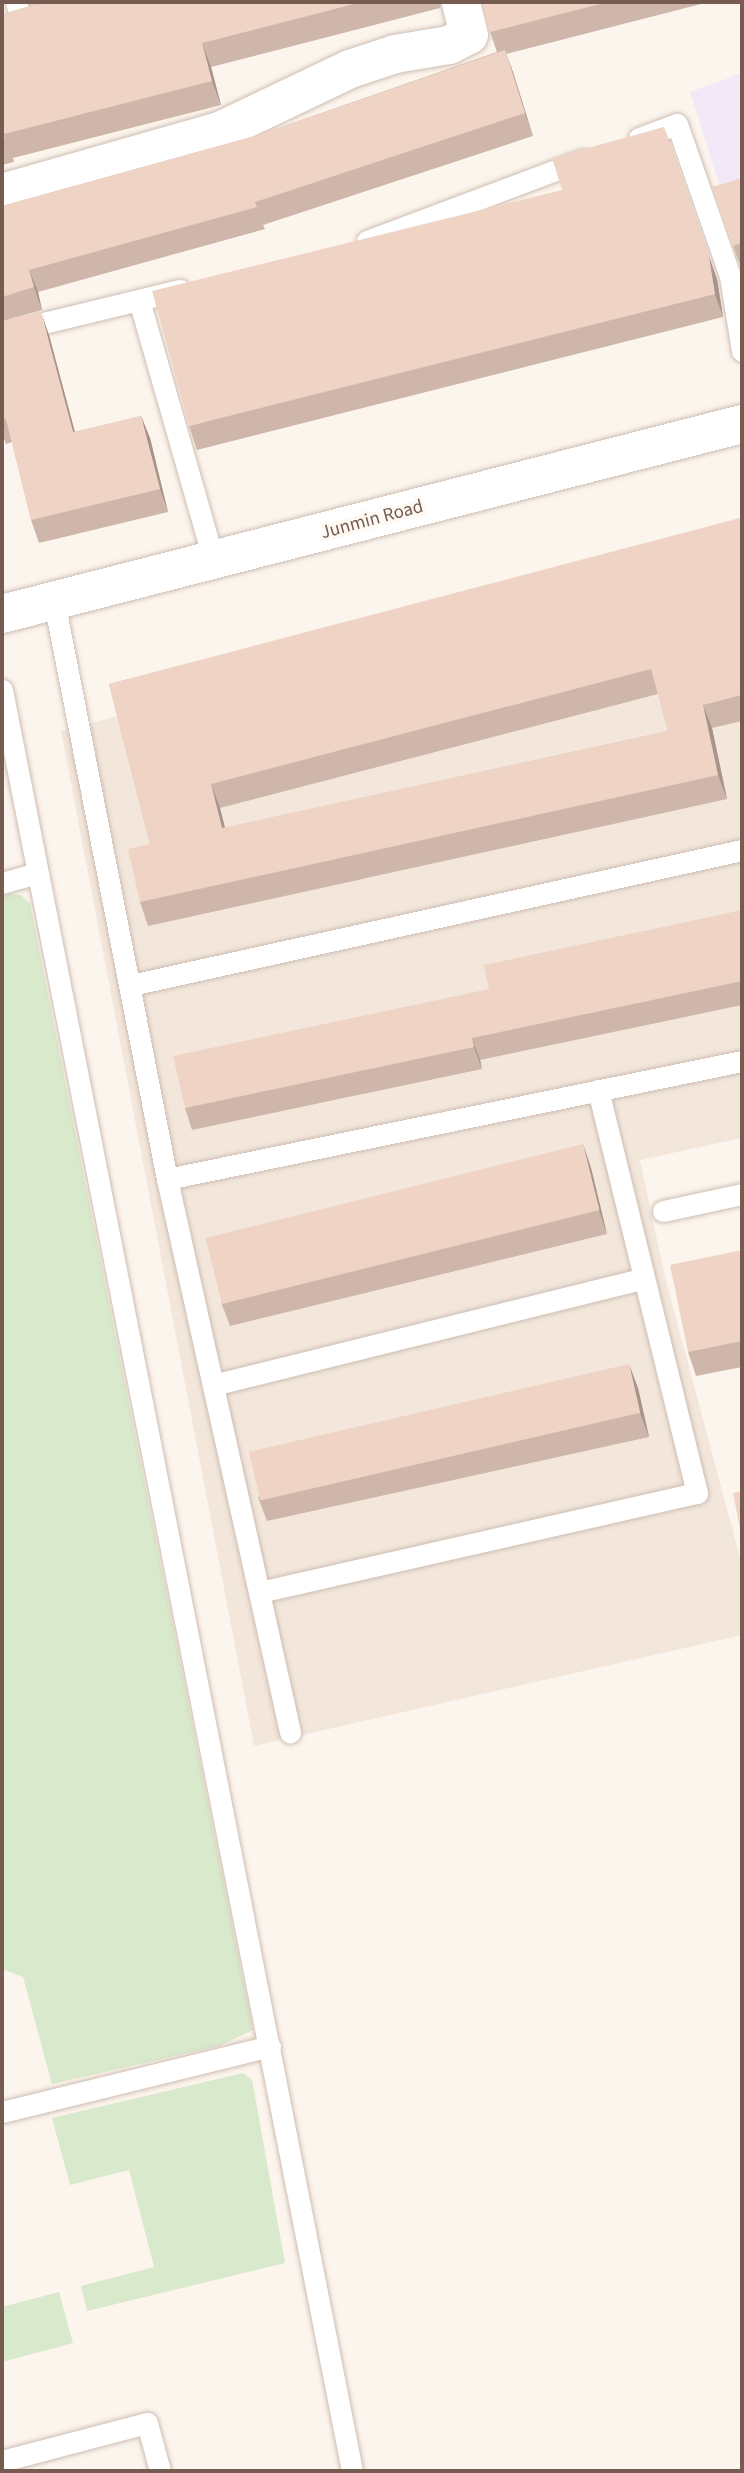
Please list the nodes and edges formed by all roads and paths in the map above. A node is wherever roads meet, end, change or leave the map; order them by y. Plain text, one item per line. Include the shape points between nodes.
1 (16, 2) edge
2 (90, 2) edge
3 (461, 2) edge
4 (2, 193) edge
5 (350, 247) edge
6 (205, 284) edge
7 (139, 300) junction
8 (2, 333) edge
9 (742, 351) edge
10 (742, 424) edge
11 (214, 561) junction
12 (54, 601) junction
13 (2, 614) edge
14 (2, 690) edge
15 (742, 850) edge
16 (37, 873) junction
17 (2, 883) edge
18 (131, 985) junction
19 (742, 1061) edge
20 (598, 1090) junction
21 (167, 1179) junction
22 (742, 1194) edge
23 (663, 1211) dead end
24 (642, 1279) junction
25 (213, 1385) junction
26 (260, 1592) junction
27 (290, 1732) dead end
28 (270, 2046) junction
29 (2, 2112) edge
30 (2, 2461) edge
31 (160, 2471) edge
32 (352, 2471) edge

1 - 2 lane via 21,19
3 - 4 street via 469,34 449,45 395,54 350,69 220,131
5 - 9 lane via 677,124 730,276
6 - 7 lane
7 - 8 lane
7 - 11 lane
10 - 11 street, Junmin Road
11 - 12 street, Junmin Road
12 - 13 street, Junmin Road
12 - 18 lane
14 - 16 lane
15 - 18 lane
16 - 17 lane
16 - 28 lane
18 - 21 lane
19 - 20 lane
20 - 21 lane
20 - 24 lane
21 - 25 lane
22 - 23 lane
24 - 25 lane
24 - 26 lane via 696,1493
25 - 26 lane
26 - 27 lane
28 - 29 lane
28 - 32 lane
30 - 31 lane via 147,2423

